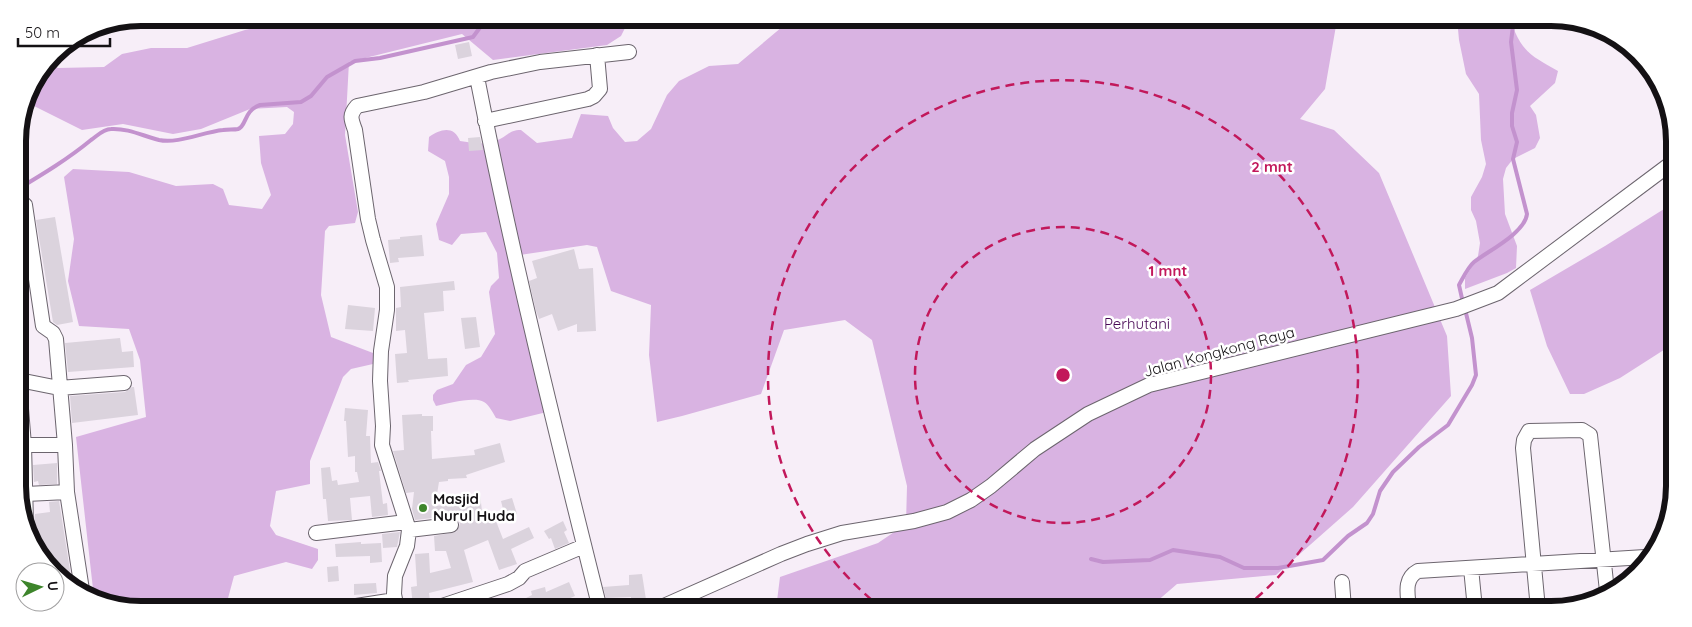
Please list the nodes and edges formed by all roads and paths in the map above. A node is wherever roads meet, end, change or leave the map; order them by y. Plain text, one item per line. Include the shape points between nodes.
1 (629, 52) dead end
2 (598, 55) junction
3 (477, 77) junction
4 (485, 121) junction
5 (1666, 167) edge
6 (26, 212) edge
7 (26, 381) edge
8 (124, 382) dead end
9 (59, 388) junction
10 (26, 445) edge
11 (65, 445) junction
12 (67, 492) junction
13 (26, 494) edge
14 (451, 524) dead end
15 (408, 526) junction
16 (316, 533) dead end
17 (584, 546) junction
18 (1641, 557) edge
19 (1604, 560) junction
20 (1533, 564) junction
21 (1471, 568) junction
22 (1342, 582) dead end
23 (81, 583) edge
24 (1606, 586) edge
25 (396, 601) edge
26 (459, 601) edge
27 (598, 601) edge
28 (675, 601) edge
29 (1343, 601) edge
30 (1408, 601) edge
31 (1474, 601) edge
32 (1537, 601) edge

1 - 2 street
2 - 3 street via 540,62
2 - 4 street via 600,89 594,96
3 - 4 street
3 - 15 street via 364,104 352,112 373,240 387,287 380,381 382,445
4 - 17 street
5 - 28 street, Jalan Kongkong Raya via 1498,293 1456,309 1148,386 1088,414 1035,450 992,486 947,512 842,533 807,544
6 - 9 street via 43,326 56,339
7 - 9 street
8 - 9 street
9 - 11 street
10 - 11 street
11 - 12 street
12 - 13 street
12 - 23 street
14 - 15 street
15 - 16 street
15 - 25 street via 407,546 395,576
17 - 26 street via 525,571 508,584
17 - 27 street
18 - 19 street
19 - 20 street
19 - 20 street via 1590,435 1582,430 1534,430 1526,434 1523,448
19 - 24 street
20 - 21 street
20 - 32 street
21 - 30 street via 1412,574 1407,586
21 - 31 street
22 - 29 street

